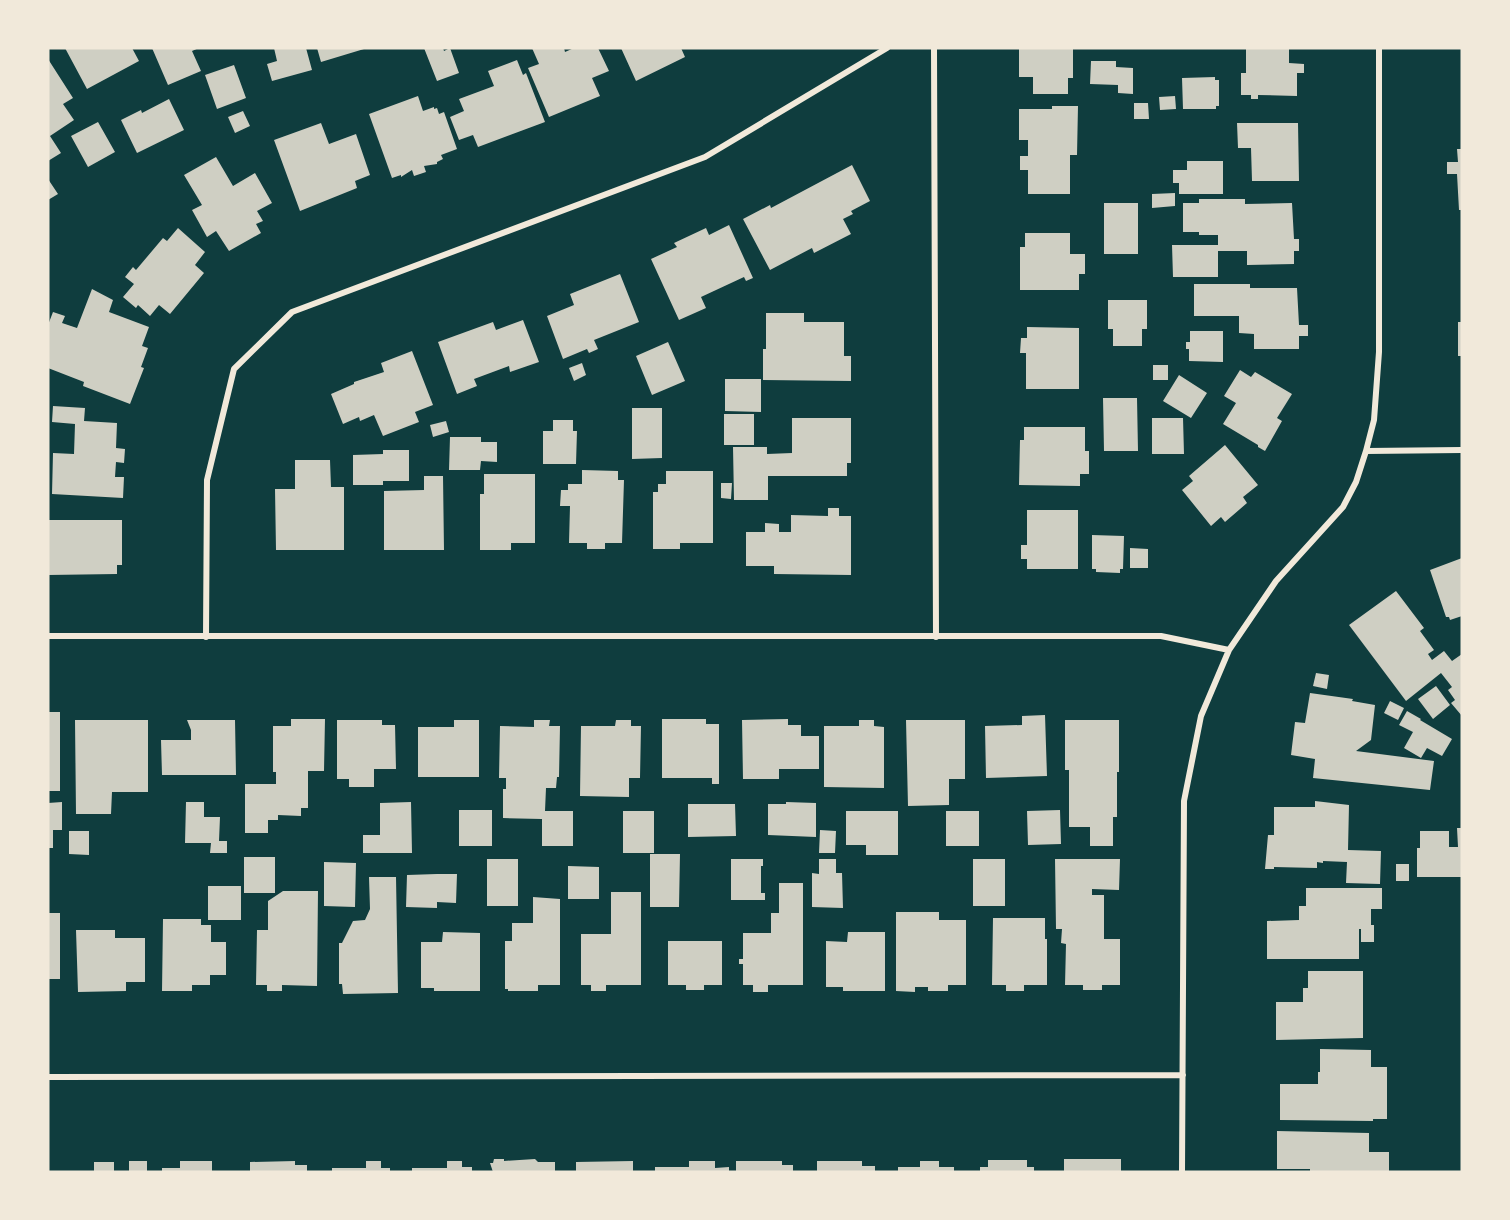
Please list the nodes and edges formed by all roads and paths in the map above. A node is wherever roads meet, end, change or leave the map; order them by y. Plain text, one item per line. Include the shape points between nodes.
1 (887, 48) edge
2 (934, 48) edge
3 (1379, 48) edge
4 (1462, 450) edge
5 (1366, 451) junction
6 (48, 636) edge
7 (207, 637) junction
8 (936, 637) junction
9 (1229, 650) junction
10 (1183, 1075) junction
11 (48, 1077) edge
12 (1182, 1172) edge

1 - 7 street via 705,157 292,312 234,369 207,480
2 - 8 street
3 - 5 street via 1379,352 1374,420
4 - 5 street
5 - 9 street via 1343,507 1276,581
6 - 7 street
7 - 8 street
8 - 9 street via 1161,636
9 - 10 street via 1201,716 1184,801
10 - 11 street
10 - 12 street

